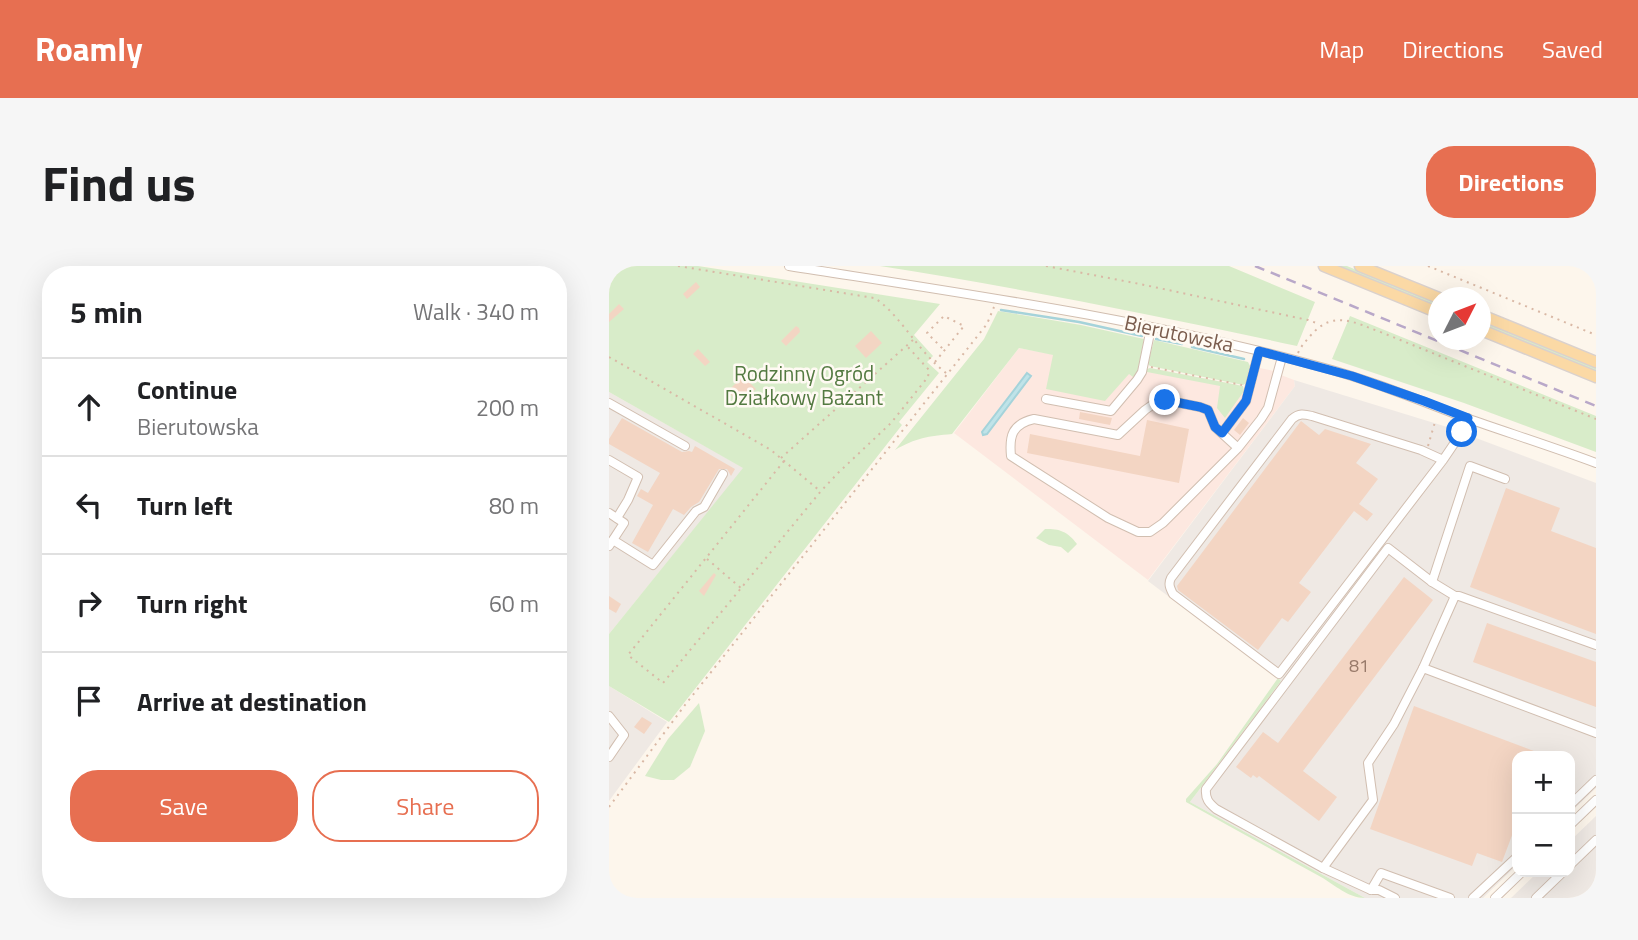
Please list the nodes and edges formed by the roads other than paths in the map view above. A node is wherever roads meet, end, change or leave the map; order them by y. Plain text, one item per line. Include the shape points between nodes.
1 (789, 266) edge
2 (1324, 266) edge
3 (1360, 266) edge
4 (1428, 294) edge
5 (1428, 309) edge
6 (1491, 319) edge
7 (1151, 328) junction
8 (1491, 334) edge
9 (1259, 351) junction
10 (1282, 357) junction
11 (1596, 362) edge
12 (1596, 377) edge
13 (1046, 399) dead end
14 (609, 403) edge
15 (1468, 418) junction
16 (1222, 433) junction
17 (685, 446) dead end
18 (1238, 447) junction
19 (609, 460) edge
20 (1443, 460) junction
21 (1596, 463) edge
22 (723, 474) dead end
23 (1505, 479) dead end
24 (613, 516) edge
25 (611, 543) edge
26 (1432, 582) junction
27 (1455, 596) junction
28 (1596, 645) edge
29 (1423, 668) junction
30 (609, 716) edge
31 (1596, 733) edge
32 (609, 757) edge
33 (1596, 780) edge
34 (1596, 800) edge
35 (1575, 801) edge
36 (1575, 820) edge
37 (1596, 839) edge
38 (1575, 860) edge
39 (1512, 862) edge
40 (1323, 868) junction
41 (1517, 877) edge
42 (1558, 877) edge
43 (1373, 894) edge
44 (1395, 898) edge
45 (1450, 898) edge
46 (1473, 898) edge
47 (1495, 898) edge
48 (1537, 898) edge

1 - 7 street, Bierutowska
2 - 5 main road
3 - 4 main road
6 - 11 main road
7 - 9 street, Bierutowska
7 - 13 street via 1137,380 1111,411
8 - 12 main road
9 - 10 street, Bierutowska
9 - 16 street via 1246,401
10 - 15 street, Bierutowska via 1391,389
10 - 18 street via 1268,408
14 - 17 street
15 - 20 street
15 - 21 street, Bierutowska
16 - 18 street
16 - 18 street via 1208,410 1165,400 1145,410 1118,435 1034,419 1013,432 1010,444 1011,456 1138,532 1150,532 1163,523
19 - 24 street via 638,477 628,500
20 - 20 street via 1279,674 1173,594 1171,578 1295,416 1312,416
22 - 25 street via 703,507 653,565
23 - 26 street via 1470,466
24 - 25 street via 624,523
26 - 27 street
26 - 40 street via 1388,548 1206,789 1207,801 1216,809
27 - 28 street
27 - 29 street
29 - 31 street
29 - 40 street via 1368,763 1373,800
30 - 32 street via 624,735
33 - 35 street
34 - 36 street
37 - 38 street
39 - 46 street
40 - 43 street
41 - 47 street
42 - 48 street
43 - 44 street via 1379,890
43 - 45 street via 1381,873

